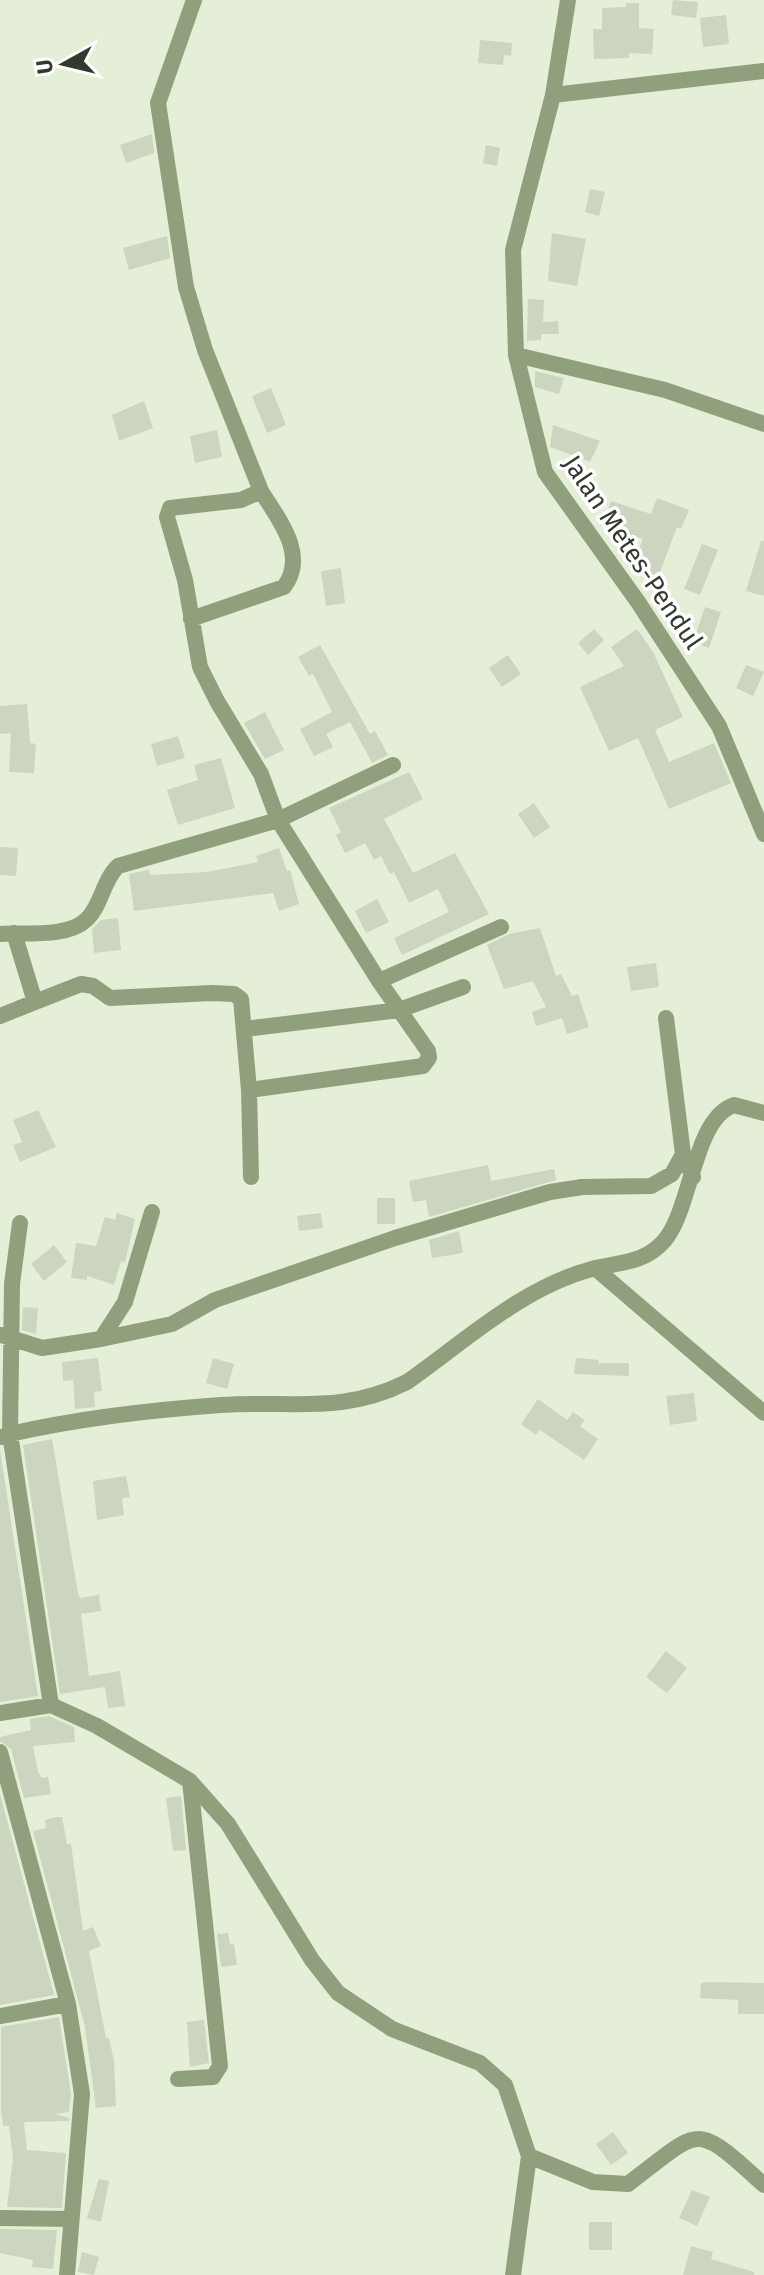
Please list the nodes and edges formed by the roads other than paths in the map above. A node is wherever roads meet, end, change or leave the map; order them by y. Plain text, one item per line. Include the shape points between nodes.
1 (194, 0) edge
2 (568, 0) edge
3 (764, 71) edge
4 (553, 95) junction
5 (516, 355) junction
6 (764, 424) edge
7 (261, 491) junction
8 (191, 619) junction
9 (393, 765) dead end
10 (278, 820) junction
11 (764, 834) edge
12 (501, 927) dead end
13 (7, 934) edge
14 (379, 981) junction
15 (463, 987) dead end
16 (35, 1002) junction
17 (399, 1010) junction
18 (0, 1016) edge
19 (666, 1018) dead end
20 (245, 1029) junction
21 (249, 1090) junction
22 (764, 1113) edge
23 (683, 1154) junction
24 (251, 1177) dead end
25 (693, 1177) junction
26 (152, 1212) dead end
27 (20, 1223) dead end
28 (595, 1268) junction
29 (5, 1336) edge
30 (101, 1339) junction
31 (764, 1413) edge
32 (5, 1436) edge
33 (51, 1705) junction
34 (0, 1713) edge
35 (0, 1752) edge
36 (190, 1781) junction
37 (68, 2004) junction
38 (0, 2016) edge
39 (178, 2079) dead end
40 (529, 2156) junction
41 (764, 2185) edge
42 (0, 2218) edge
43 (71, 2219) junction
44 (67, 2275) edge
45 (513, 2275) edge

1 - 7 street via 158,103 160,121 186,287
2 - 4 street, Jalan Metes-Pendul
3 - 4 street
4 - 5 street, Jalan Metes-Pendul via 513,250
5 - 6 street via 665,390
5 - 11 street, Jalan Metes-Pendul via 545,472 719,726
7 - 8 street via 288,534 294,559 291,577 284,587
7 - 8 street via 241,500 170,508 167,517
8 - 10 street via 200,667 261,774
9 - 10 street
10 - 13 street via 118,866 87,920 44,932
10 - 14 street
12 - 14 street
13 - 16 street
14 - 17 street
15 - 17 street
16 - 18 street
16 - 20 street via 81,984 110,998 234,994 244,1004
17 - 20 street
17 - 21 street via 428,1051 423,1066
19 - 23 street
20 - 21 street
21 - 24 street
22 - 25 street via 743,1105 719,1112
23 - 25 street
23 - 30 street via 672,1174 651,1186 550,1192 215,1300 172,1324
25 - 28 street via 665,1241 640,1259
26 - 30 street via 125,1302
27 - 29 street
28 - 31 street
28 - 32 street via 549,1284 407,1382 362,1400 75,1419
29 - 30 street via 42,1348
29 - 32 street
32 - 33 street
33 - 34 street
33 - 36 street
35 - 37 street
36 - 39 street via 220,2066 213,2077
36 - 40 street via 228,1824 338,1993 392,2029 494,2073 505,2085
37 - 38 street
37 - 43 street via 82,2094
40 - 41 street via 593,2182 628,2184 684,2142 704,2137
40 - 45 street
42 - 43 street
43 - 44 street

